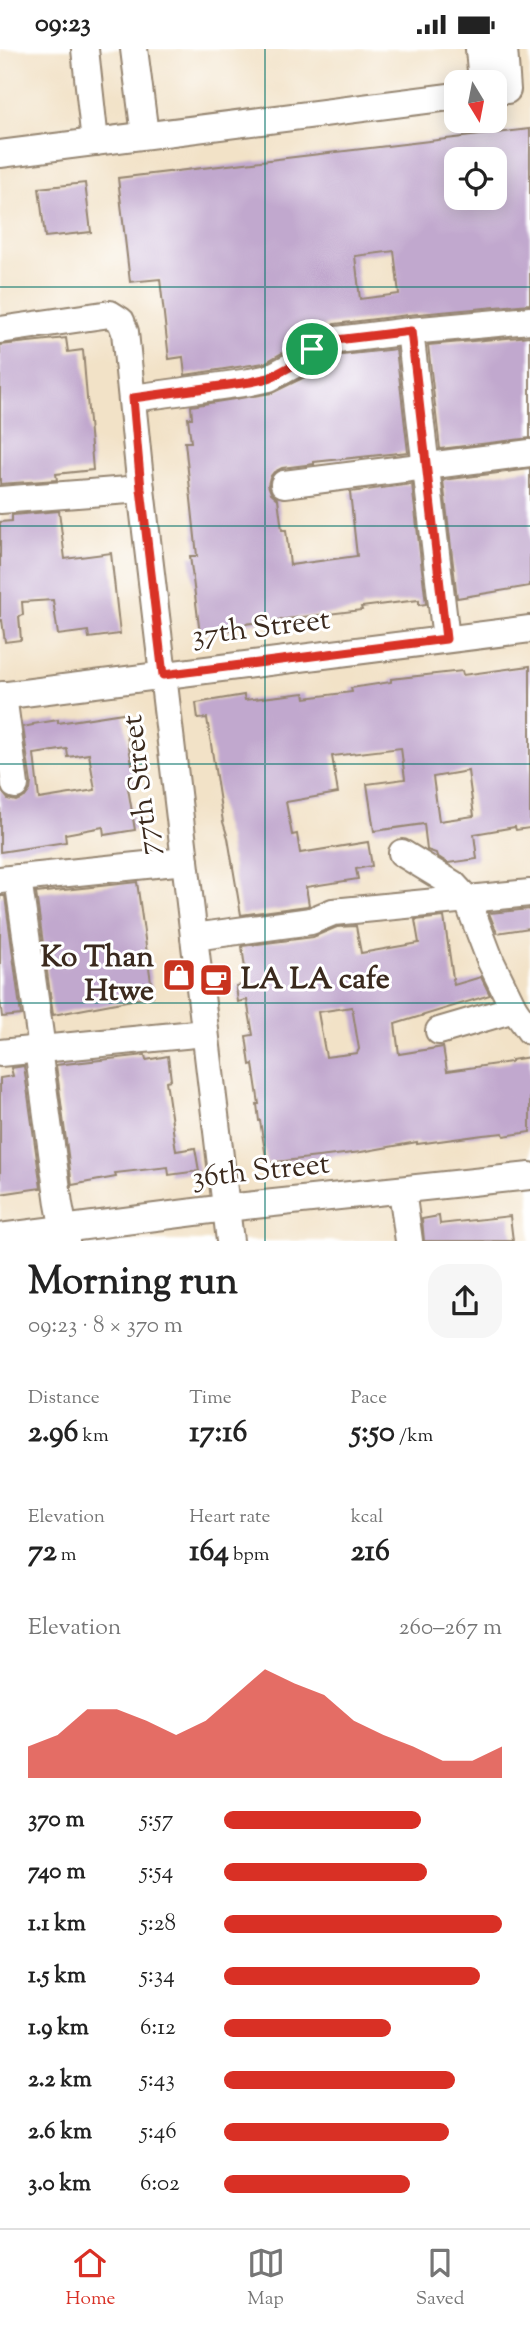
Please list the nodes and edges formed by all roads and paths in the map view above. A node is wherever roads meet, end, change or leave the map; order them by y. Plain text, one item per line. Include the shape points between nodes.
1 (85, 49) edge
2 (134, 49) edge
3 (479, 49) edge
4 (504, 49) edge
5 (492, 70) edge
6 (504, 70) edge
7 (444, 98) edge
8 (145, 135) junction
9 (95, 142) junction
10 (0, 154) edge
11 (530, 320) edge
12 (0, 330) edge
13 (411, 331) junction
14 (133, 398) junction
15 (530, 453) edge
16 (425, 465) junction
17 (284, 484) dead end
18 (141, 489) junction
19 (0, 500) edge
20 (530, 629) edge
21 (446, 639) junction
22 (163, 675) junction
23 (2, 696) edge
24 (15, 785) dead end
25 (402, 853) dead end
26 (185, 860) junction
27 (9, 879) edge
28 (530, 893) edge
29 (467, 899) junction
30 (194, 937) junction
31 (514, 1009) junction
32 (439, 1031) dead end
33 (530, 1031) edge
34 (205, 1033) junction
35 (40, 1049) junction
36 (0, 1053) edge
37 (530, 1176) edge
38 (402, 1189) junction
39 (226, 1208) junction
40 (65, 1235) edge
41 (0, 1237) edge
42 (230, 1241) edge
43 (409, 1241) edge

1 - 9 street
2 - 8 street
3 - 5 street
4 - 6 street
7 - 8 street
8 - 9 street
9 - 10 street
11 - 13 street
12 - 14 street, 77th Street via 110,314 121,321 125,332
13 - 14 street via 328,341 269,378
13 - 16 street
14 - 18 street, 77th Street
15 - 16 street
16 - 17 street
16 - 21 street
18 - 19 street
18 - 22 street, 77th Street
20 - 21 street, 37th Street
21 - 22 street, 37th Street
22 - 23 street, 37th Street
22 - 26 street, 77th Street
23 - 24 street
25 - 29 street via 453,884
26 - 27 street
26 - 30 street, 77th Street
27 - 35 street
28 - 29 street
29 - 30 street via 333,912 311,921
29 - 31 street
30 - 34 street, 77th Street
31 - 32 street
31 - 33 street
34 - 35 street
34 - 39 street, 77th Street
35 - 36 street
35 - 40 street
37 - 38 street, 36th Street
38 - 39 street, 36th Street
38 - 43 street
39 - 40 street, 36th Street
39 - 42 street, 77th Street
40 - 41 street, 36th Street

